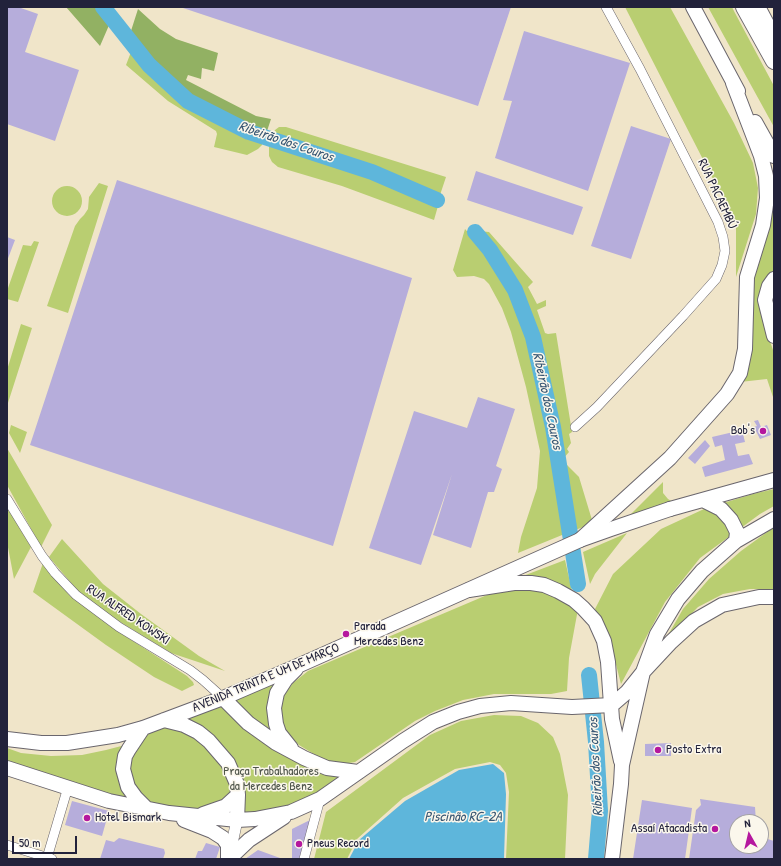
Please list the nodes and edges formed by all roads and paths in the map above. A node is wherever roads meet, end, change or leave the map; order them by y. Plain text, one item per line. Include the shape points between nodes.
1 (606, 7) edge
2 (693, 7) edge
3 (744, 7) edge
4 (757, 7) edge
5 (774, 39) edge
6 (774, 62) edge
7 (733, 83) junction
8 (774, 156) edge
9 (774, 279) edge
10 (774, 336) edge
11 (575, 427) dead end
12 (774, 480) edge
13 (7, 499) edge
14 (703, 500) junction
15 (774, 519) edge
16 (736, 541) junction
17 (578, 542) junction
18 (468, 590) junction
19 (774, 597) edge
20 (302, 664) junction
21 (643, 672) junction
22 (223, 698) junction
23 (608, 706) junction
24 (164, 720) junction
25 (143, 728) junction
26 (7, 739) edge
27 (294, 752) junction
28 (622, 765) junction
29 (7, 768) edge
30 (358, 772) junction
31 (68, 788) junction
32 (238, 794) junction
33 (320, 799) junction
34 (146, 808) junction
35 (291, 812) junction
36 (169, 813) junction
37 (196, 816) junction
38 (237, 820) junction
39 (7, 845) edge
40 (50, 858) edge
41 (228, 859) edge
42 (304, 859) edge
43 (612, 859) edge

1 - 11 street, RUA PACAEMBÚ via 718,222 725,251 716,279 597,407
2 - 7 main road
3 - 6 highway
4 - 5 highway
7 - 8 main road
7 - 17 main road via 761,156 766,176 767,198 764,225 747,277 745,349 740,373 723,399 670,458
9 - 10 main road via 768,286 765,300
12 - 14 main road, AVENIDA TRINTA E UM DE MARÇO
13 - 22 street, RUA ALFRED KOWSKI via 42,556 76,595 119,627 190,670
14 - 16 main road via 721,510 731,520 737,532
14 - 17 main road, AVENIDA TRINTA E UM DE MARÇO via 611,528
15 - 16 main road
16 - 21 main road via 702,571 678,599 657,634
17 - 18 main road, AVENIDA TRINTA E UM DE MARÇO
18 - 20 main road, AVENIDA TRINTA E UM DE MARÇO
18 - 23 main road via 531,583 544,585 574,600 594,621 604,641 608,662
19 - 21 main road via 759,597 722,605 694,621
20 - 22 main road, AVENIDA TRINTA E UM DE MARÇO
20 - 27 main road via 281,686 274,699 279,733
21 - 23 main road via 627,692
21 - 28 main road
22 - 24 main road, AVENIDA TRINTA E UM DE MARÇO
22 - 27 main road via 262,734
23 - 28 main road
23 - 30 main road via 511,703 480,706 458,712 427,726
24 - 25 main road, AVENIDA TRINTA E UM DE MARÇO
24 - 32 main road via 188,726 209,741 231,768
25 - 26 main road, AVENIDA TRINTA E UM DE MARÇO via 118,735 67,743
25 - 34 main road via 125,756 123,769 128,787
27 - 30 main road via 327,768
28 - 43 main road
29 - 31 main road
30 - 33 main road
31 - 34 main road via 109,801
31 - 40 street
32 - 37 main road via 226,806
32 - 38 main road
33 - 35 main road
33 - 42 street
34 - 36 main road
35 - 38 main road
35 - 41 main road via 249,840
36 - 37 main road
36 - 41 main road via 223,838 228,845
37 - 38 main road
38 - 41 street
39 - 40 street

